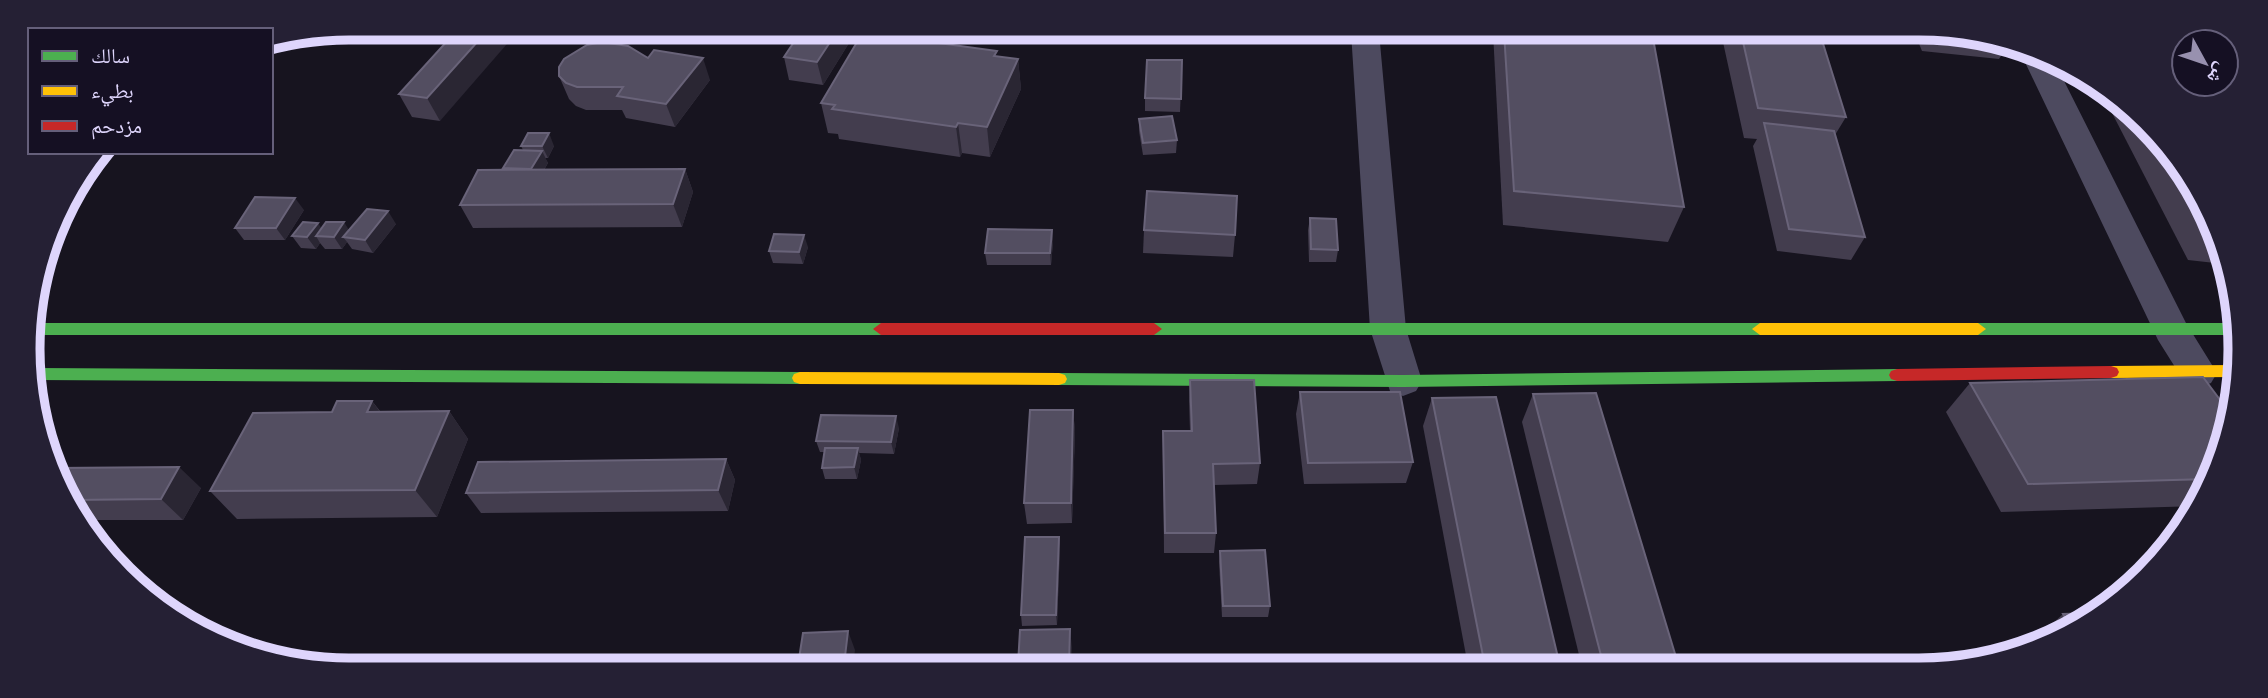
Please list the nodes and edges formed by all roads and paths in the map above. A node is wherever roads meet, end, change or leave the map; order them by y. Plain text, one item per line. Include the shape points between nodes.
1 (1366, 40) edge
2 (2042, 66) edge
3 (2227, 329) edge
4 (41, 330) edge
5 (1388, 330) junction
6 (2171, 330) junction
7 (2227, 371) edge
8 (41, 373) edge
9 (2198, 373) junction
10 (1403, 381) junction

1 - 5 street
2 - 6 street
3 - 6 street
4 - 5 street
5 - 6 street
5 - 10 street
6 - 9 street
7 - 9 street
8 - 10 street
9 - 10 street

